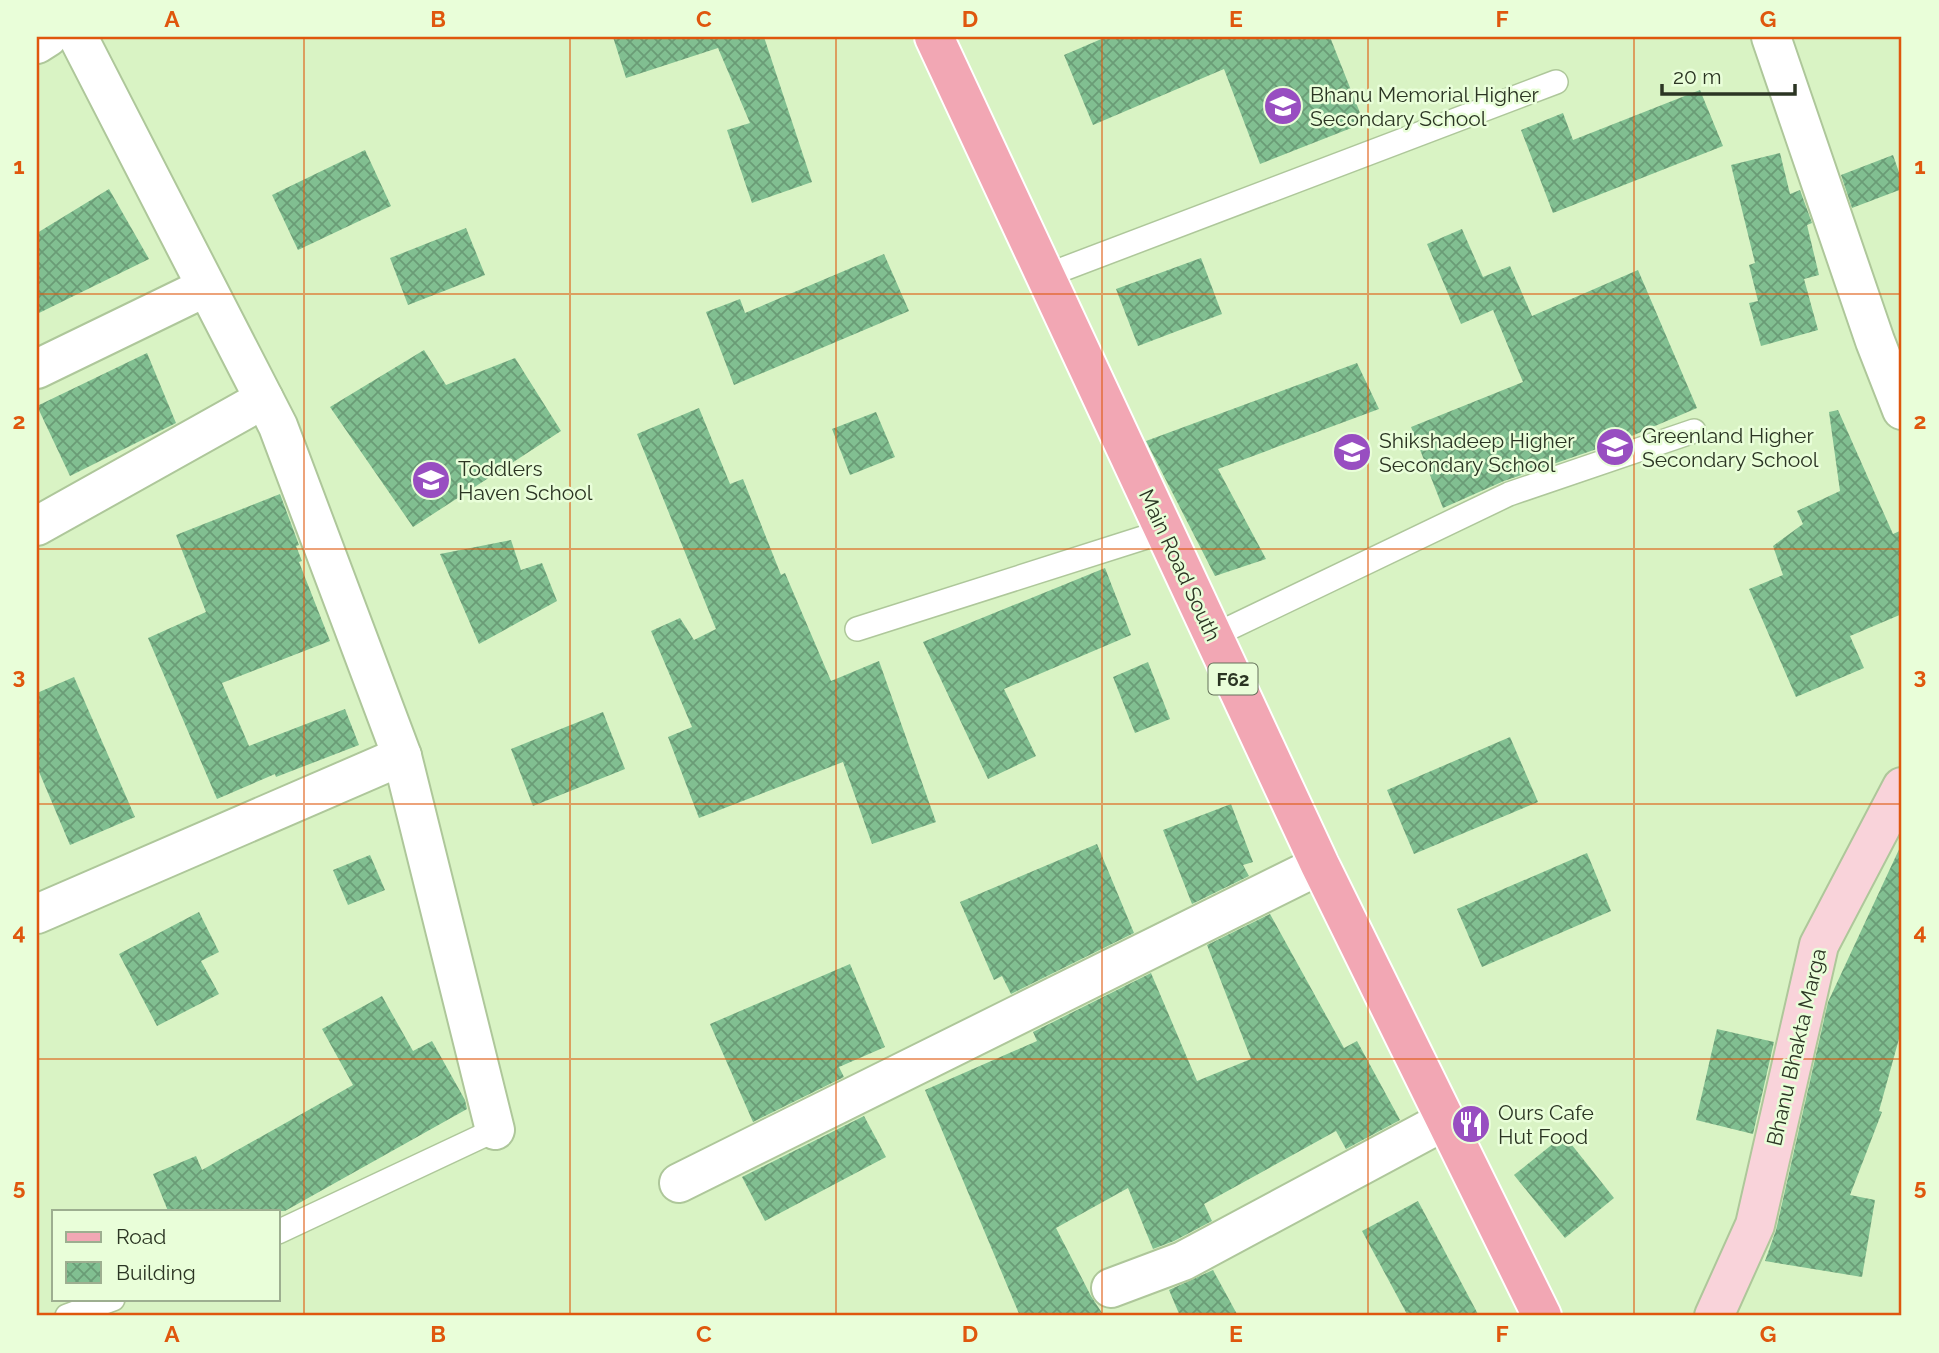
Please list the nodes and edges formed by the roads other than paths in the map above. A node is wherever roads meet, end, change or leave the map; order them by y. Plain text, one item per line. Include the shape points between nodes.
1 (48, 37) edge
2 (78, 37) edge
3 (934, 37) edge
4 (1771, 37) edge
5 (37, 44) edge
6 (1556, 82) dead end
7 (1045, 276) junction
8 (206, 287) junction
9 (37, 369) edge
10 (264, 399) junction
11 (1902, 410) edge
12 (1694, 431) dead end
13 (37, 526) edge
14 (1165, 531) junction
15 (857, 629) dead end
16 (1213, 636) junction
17 (402, 756) junction
18 (1902, 788) edge
19 (1320, 865) junction
20 (37, 914) edge
21 (1446, 1120) junction
22 (495, 1130) joint
23 (679, 1183) dead end
24 (280, 1230) edge
25 (1111, 1288) dead end
26 (110, 1300) edge
27 (67, 1316) edge
28 (1542, 1316) edge
29 (1714, 1316) edge

1 - 5 street
2 - 8 street
3 - 7 main road, Main Road South / F62
4 - 11 street
6 - 7 lane
7 - 14 main road, Main Road South / F62
8 - 9 street
8 - 10 street
10 - 13 street
10 - 17 street
12 - 16 lane via 1509,495
14 - 15 lane
14 - 16 main road, Main Road South / F62
16 - 19 main road, Main Road South / F62
17 - 20 street
17 - 22 street
18 - 29 street, Bhanu Bhakta Marga via 1819,945 1755,1225
19 - 21 main road, Main Road South / F62
19 - 23 street
21 - 25 street via 1184,1261
21 - 28 main road, Main Road South / F62
22 - 24 lane
26 - 27 lane

